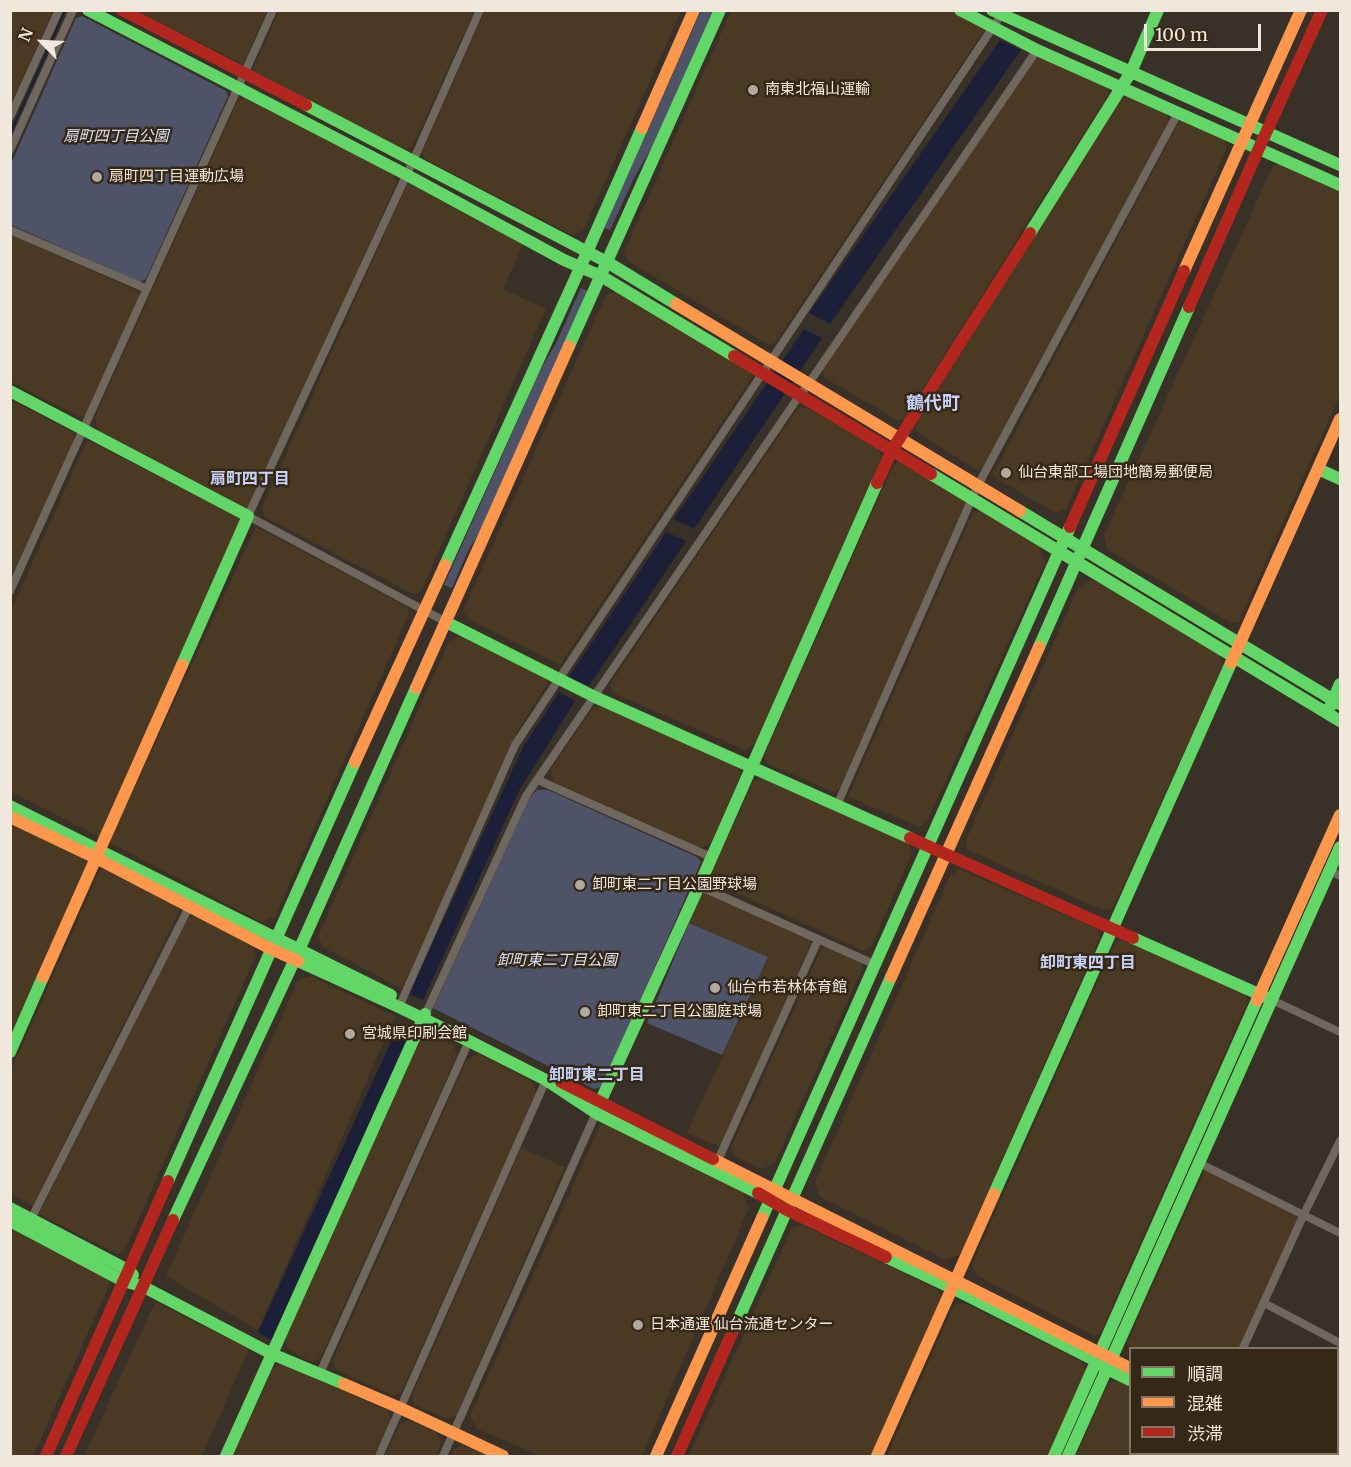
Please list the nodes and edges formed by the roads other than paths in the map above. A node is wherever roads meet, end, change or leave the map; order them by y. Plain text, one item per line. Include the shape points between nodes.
1 (59, 10) edge
2 (73, 10) edge
3 (88, 10) edge
4 (122, 10) edge
5 (273, 10) edge
6 (480, 10) edge
7 (694, 10) edge
8 (720, 10) edge
9 (960, 10) edge
10 (1158, 10) edge
11 (1301, 10) edge
12 (1322, 10) edge
13 (997, 13) edge
14 (1019, 16) edge
15 (992, 27) junction
16 (1037, 50) junction
17 (1131, 72) junction
18 (245, 73) junction
19 (1121, 86) junction
20 (238, 87) junction
21 (1178, 113) junction
22 (10, 117) edge
23 (1251, 126) junction
24 (1266, 132) junction
25 (1243, 142) junction
26 (1259, 148) junction
27 (10, 150) edge
28 (414, 161) junction
29 (1341, 165) edge
30 (407, 175) junction
31 (1341, 185) edge
32 (10, 230) edge
33 (587, 253) junction
34 (607, 262) junction
35 (580, 268) junction
36 (601, 276) junction
37 (147, 289) junction
38 (770, 360) junction
39 (762, 372) junction
40 (809, 383) junction
41 (10, 391) edge
42 (798, 394) junction
43 (1341, 419) edge
44 (83, 429) junction
45 (899, 438) junction
46 (892, 450) junction
47 (1318, 469) junction
48 (1341, 479) edge
49 (978, 485) junction
50 (973, 499) junction
51 (248, 516) junction
52 (1065, 538) junction
53 (1082, 548) junction
54 (1058, 552) junction
55 (1077, 561) junction
56 (10, 591) edge
57 (424, 611) junction
58 (446, 622) junction
59 (1241, 644) junction
60 (1234, 658) junction
61 (558, 679) junction
62 (1341, 684) edge
63 (595, 697) junction
64 (1337, 702) edge
65 (1328, 713) junction
66 (1341, 721) edge
67 (751, 767) junction
68 (538, 780) junction
69 (837, 805) junction
70 (10, 806) edge
71 (1341, 814) edge
72 (10, 817) edge
73 (928, 846) junction
74 (1341, 847) edge
75 (98, 854) junction
76 (946, 855) junction
77 (711, 857) junction
78 (1335, 873) edge
79 (699, 886) junction
80 (191, 902) junction
81 (1113, 929) junction
82 (276, 937) junction
83 (818, 939) junction
84 (272, 950) junction
85 (297, 954) junction
86 (876, 964) junction
87 (1260, 994) junction
88 (1272, 1000) junction
89 (400, 1004) junction
90 (425, 1016) junction
91 (1341, 1032) edge
92 (469, 1041) junction
93 (10, 1052) edge
94 (546, 1080) junction
95 (598, 1107) junction
96 (1341, 1142) edge
97 (718, 1160) junction
98 (1199, 1163) junction
99 (772, 1194) junction
100 (789, 1205) junction
101 (10, 1208) edge
102 (1304, 1214) junction
103 (10, 1221) edge
104 (28, 1224) junction
105 (1341, 1233) edge
106 (126, 1276) junction
107 (954, 1284) junction
108 (142, 1286) junction
109 (1264, 1303) junction
110 (1341, 1343) edge
111 (1243, 1347) edge
112 (273, 1354) junction
113 (1104, 1361) junction
114 (1129, 1367) edge
115 (320, 1373) junction
116 (1129, 1379) edge
117 (400, 1408) junction
118 (454, 1433) junction
119 (45, 1456) edge
120 (66, 1456) edge
121 (226, 1456) edge
122 (379, 1456) edge
123 (443, 1456) edge
124 (503, 1456) edge
125 (656, 1456) edge
126 (677, 1456) edge
127 (877, 1456) edge
128 (1054, 1456) edge
129 (1068, 1456) edge

1 - 22 street
2 - 27 street
3 - 20 street
4 - 18 street
5 - 18 street
6 - 28 street
7 - 33 street
8 - 34 street
9 - 15 street
10 - 17 street
11 - 23 street
12 - 24 street
13 - 14 street
13 - 15 street
14 - 17 street
15 - 16 street
15 - 38 street
16 - 19 street
16 - 40 street
17 - 19 street
17 - 23 street
18 - 20 street
18 - 28 street
19 - 21 street
19 - 45 street
20 - 30 street
20 - 37 street
21 - 25 street
21 - 49 street
23 - 24 street
23 - 25 street
24 - 26 street
24 - 29 street
25 - 26 street
25 - 52 street
26 - 31 street
26 - 53 street
28 - 30 street
28 - 33 street
30 - 35 street
30 - 51 street
32 - 37 street
33 - 34 street
33 - 35 street
34 - 36 street
34 - 38 street
35 - 36 street
35 - 57 street
36 - 39 street
36 - 58 street
37 - 44 street
38 - 39 street
38 - 40 street
39 - 42 street
39 - 61 street
40 - 42 street
40 - 45 street
41 - 44 street
42 - 46 street
42 - 63 street
43 - 47 street
44 - 51 street
44 - 56 street
45 - 46 street
45 - 49 street
46 - 50 street
46 - 67 street
47 - 48 street
47 - 59 street
49 - 50 street
49 - 52 street
50 - 54 street
50 - 69 street
51 - 57 street
51 - 75 street
52 - 53 street
52 - 54 street
53 - 55 street
53 - 59 street
54 - 55 street
54 - 73 street
55 - 60 street
55 - 76 street
57 - 58 street
57 - 82 street
58 - 61 street
58 - 85 street
59 - 60 street
59 - 64 street
60 - 65 street
60 - 81 street
61 - 63 street
61 - 89 street via 515,745
62 - 64 street
63 - 67 street
63 - 68 street
64 - 65 street
65 - 66 street
67 - 69 street
67 - 77 street
68 - 77 street
68 - 90 street via 526,796
69 - 73 street
70 - 75 street
71 - 87 street
72 - 75 street
73 - 76 street
73 - 86 street
74 - 78 street
75 - 80 street
75 - 93 street
76 - 81 street
76 - 100 street
77 - 79 street
78 - 88 street
79 - 83 street
79 - 95 street
80 - 82 street
80 - 84 street
80 - 104 street
81 - 87 street
81 - 107 street
82 - 84 street
82 - 85 street
83 - 86 street
83 - 97 street
84 - 85 street
84 - 106 street
85 - 89 street
85 - 108 street
86 - 99 street
87 - 88 street
87 - 113 street
88 - 91 street
88 - 98 street
89 - 90 street
90 - 92 street
90 - 95 street
90 - 112 street
92 - 94 street
92 - 115 street
94 - 95 street
94 - 117 street
95 - 97 street
95 - 99 street
95 - 118 street
96 - 102 street
97 - 99 street
98 - 102 street
98 - 113 street
99 - 100 street
99 - 125 street
100 - 107 street via 806,1218
100 - 126 street
101 - 104 street
102 - 105 street
102 - 109 street
103 - 104 street
104 - 106 street
106 - 108 street
106 - 119 street
107 - 113 street
107 - 127 street
108 - 112 street
108 - 120 street
109 - 110 street
109 - 111 street
112 - 115 street
112 - 121 street
113 - 114 street
113 - 116 street
113 - 128 street
113 - 129 street
115 - 117 street
117 - 118 street
117 - 122 street
118 - 123 street
118 - 124 street

